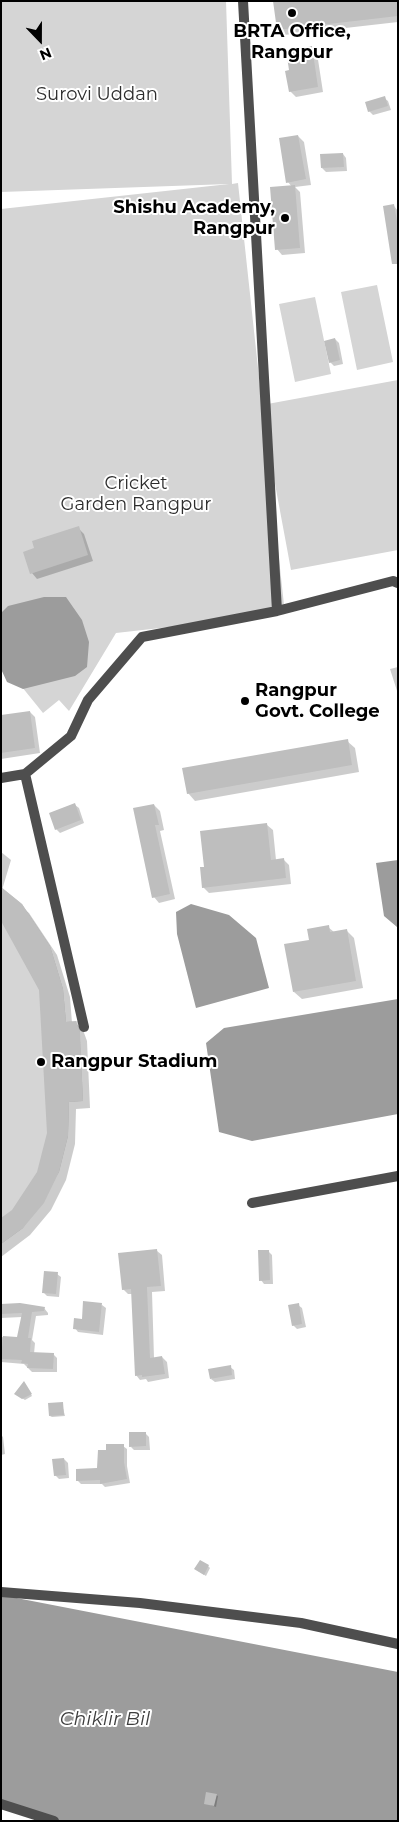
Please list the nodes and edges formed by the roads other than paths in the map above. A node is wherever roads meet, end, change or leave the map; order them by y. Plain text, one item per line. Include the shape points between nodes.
1 (244, 1) edge
2 (398, 583) edge
3 (277, 611) junction
4 (25, 774) junction
5 (1, 778) edge
6 (84, 1027) dead end
7 (398, 1176) edge
8 (252, 1203) dead end
9 (1, 1592) edge
10 (398, 1644) edge
11 (1, 1804) edge
12 (54, 1821) edge

1 - 3 street
2 - 3 street via 393,581
3 - 4 street via 142,637 88,700 71,736
4 - 5 street
4 - 6 street
7 - 8 street
9 - 10 street via 140,1603 301,1623
11 - 12 street

